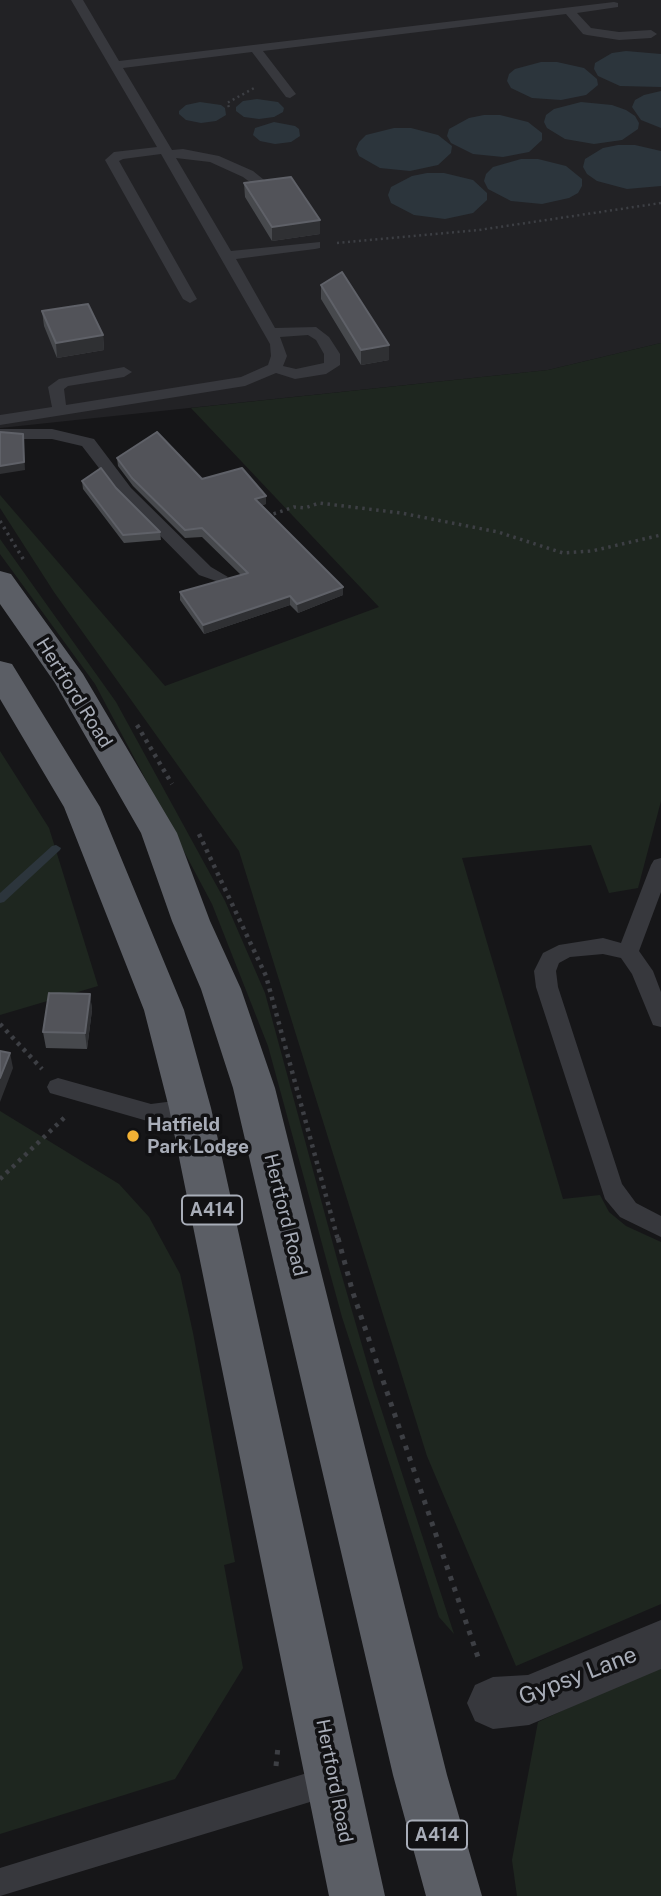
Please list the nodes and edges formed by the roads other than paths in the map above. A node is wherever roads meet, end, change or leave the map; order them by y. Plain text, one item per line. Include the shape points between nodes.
1 (77, 0) edge
2 (516, 0) edge
3 (614, 5) dead end
4 (568, 10) junction
5 (531, 14) junction
6 (651, 34) dead end
7 (256, 49) junction
8 (114, 65) junction
9 (290, 94) dead end
10 (165, 152) junction
11 (267, 188) edge
12 (315, 245) road end
13 (227, 256) junction
14 (190, 299) dead end
15 (271, 333) junction
16 (275, 368) junction
17 (124, 372) dead end
18 (61, 411) junction
19 (0, 420) edge
20 (0, 434) edge
21 (219, 577) dead end
22 (0, 581) edge
23 (0, 671) edge
24 (661, 865) edge
25 (628, 952) junction
26 (661, 1019) edge
27 (58, 1087) road end
28 (190, 1108) junction
29 (661, 1227) edge
30 (661, 1644) edge
31 (493, 1703) dead end
32 (334, 1780) junction
33 (0, 1882) edge
34 (357, 1896) edge
35 (454, 1896) edge

1 - 8 lane
2 - 5 lane
3 - 4 lane
4 - 5 lane
4 - 6 lane via 587,31
5 - 7 lane
7 - 8 lane
7 - 9 lane
8 - 10 lane
10 - 11 lane via 214,159
10 - 13 lane
10 - 14 lane via 119,155 112,160
12 - 13 lane
13 - 15 lane
15 - 16 lane via 279,356
15 - 16 lane via 311,330 322,337 332,355 332,365 326,369 295,374
16 - 18 lane via 234,383
17 - 18 lane via 64,382 56,387
18 - 19 lane
20 - 21 lane via 52,434 88,442 125,491 205,571
22 - 35 highway, Hertford Road / A414 via 71,681 159,833 221,989 254,1088 420,1775
23 - 28 highway, Hertford Road / A414 via 82,807 164,1010
24 - 25 lane
25 - 26 lane via 642,971
25 - 29 lane via 603,946 566,950 550,958 545,971 610,1184 628,1210
27 - 28 lane via 151,1114
28 - 32 highway, Hertford Road / A414
30 - 31 street, Gypsy Lane via 529,1700
32 - 33 lane
32 - 34 highway, Hertford Road / A414

